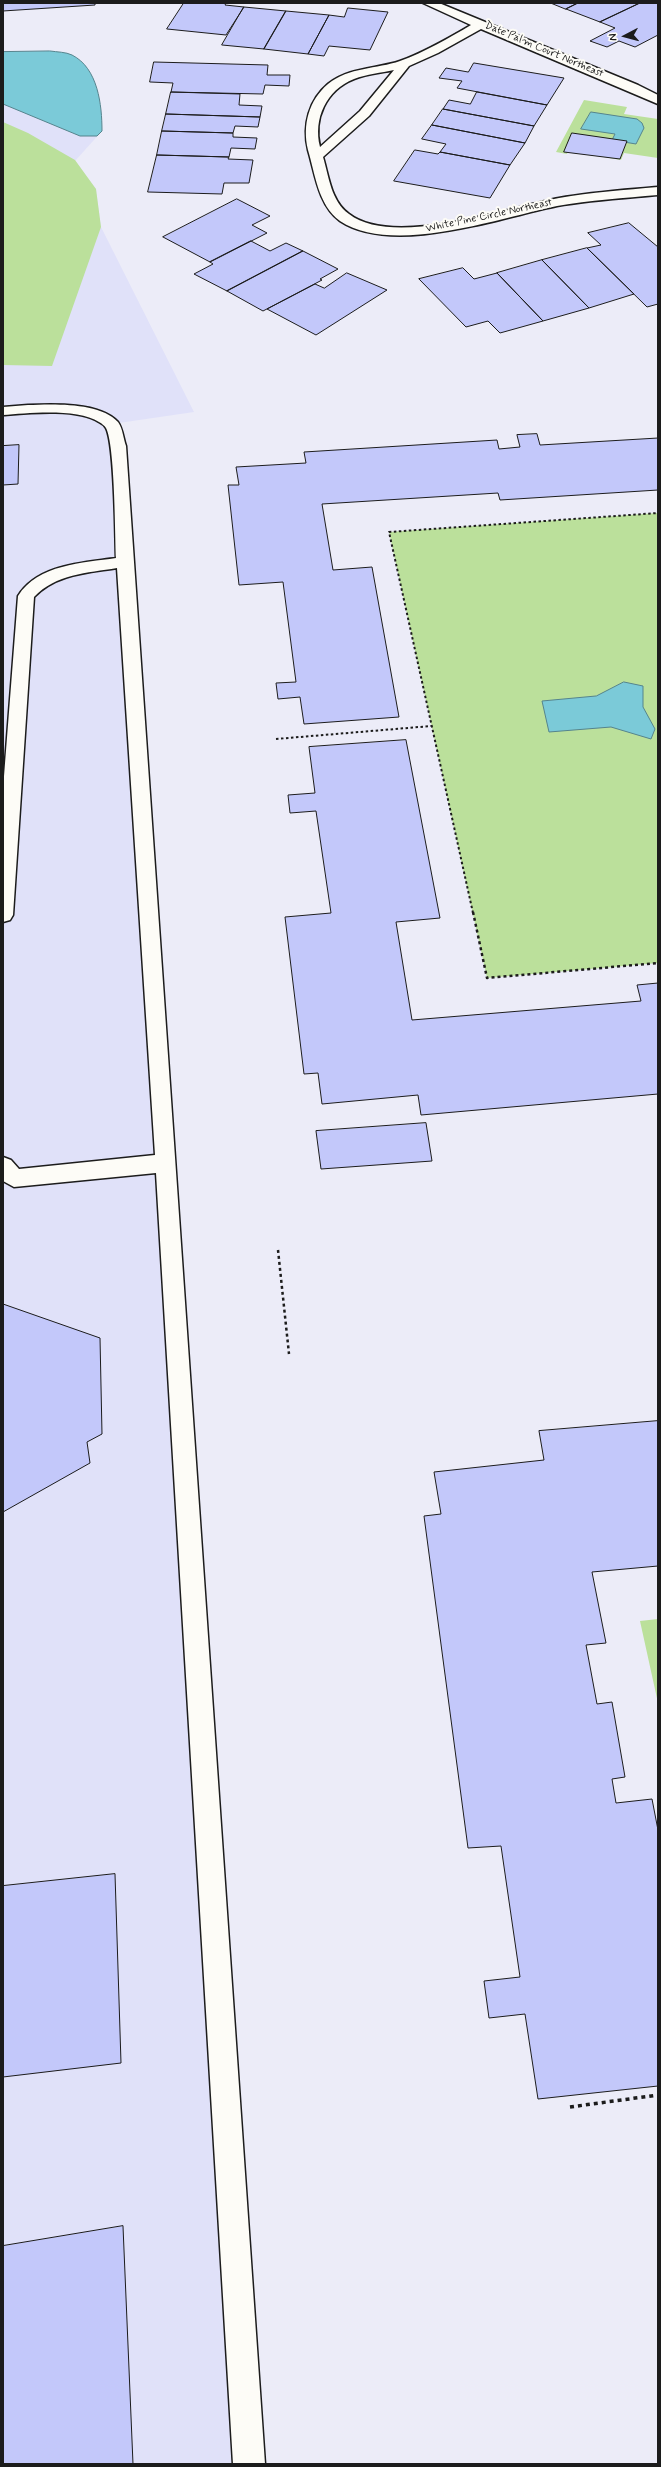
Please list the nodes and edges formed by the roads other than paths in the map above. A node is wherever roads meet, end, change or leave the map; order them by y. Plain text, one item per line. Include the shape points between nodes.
1 (430, 3) edge
2 (480, 24) junction
3 (404, 64) junction
4 (658, 100) edge
5 (317, 156) junction
6 (658, 191) edge
7 (3, 411) edge
8 (124, 562) junction
9 (3, 915) edge
10 (166, 1163) junction
11 (3, 1166) edge
12 (249, 2464) edge

1 - 2 street, Date Palm Court Northeast
2 - 3 street, White Pine Circle Northeast
2 - 4 street, Date Palm Court Northeast
3 - 5 street, White Pine Circle Northeast via 386,90 353,127
3 - 5 street, White Pine Circle Northeast via 352,75 334,84 322,96 311,121 312,140
5 - 6 street, White Pine Circle Northeast via 329,202 345,218 365,229 389,232 419,231 454,225 588,197
7 - 8 street via 50,408 98,415 112,424 118,446
8 - 9 street via 50,576 34,586 26,596
8 - 10 street
10 - 11 street via 14,1178
10 - 12 street

